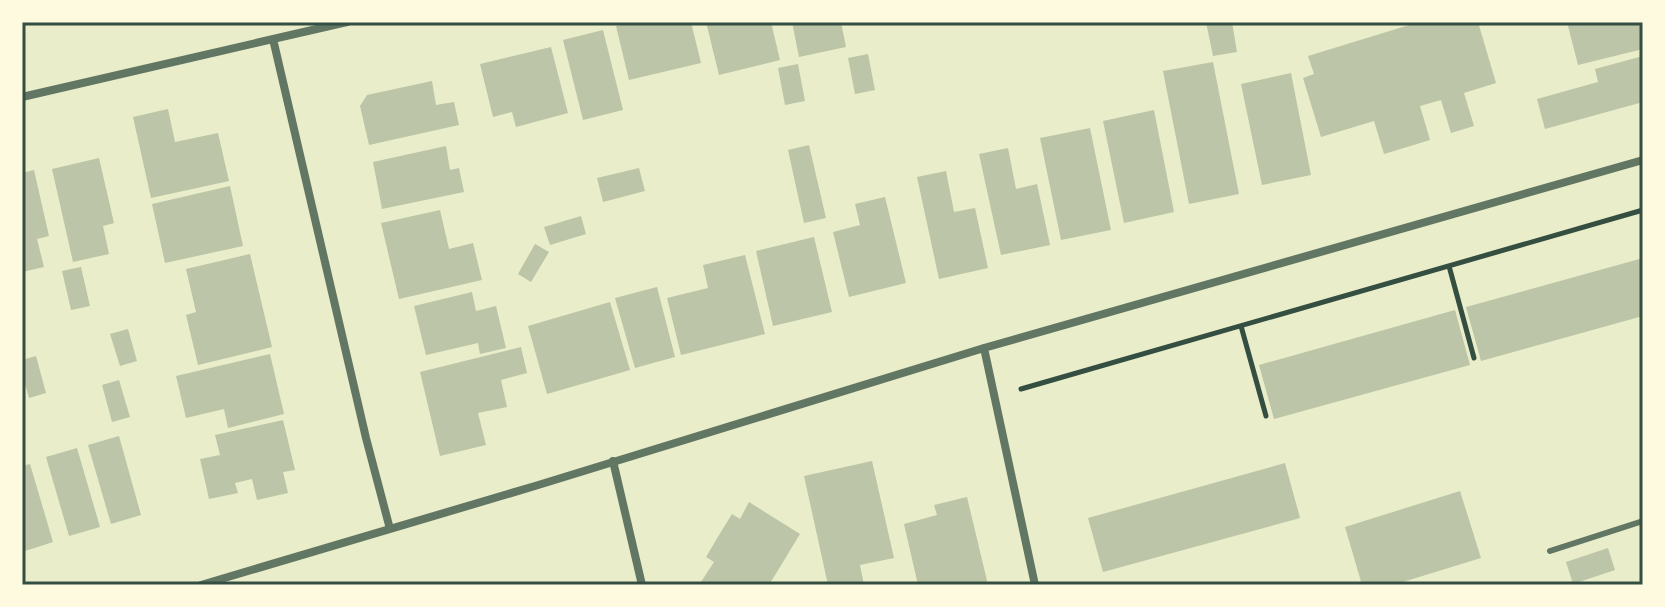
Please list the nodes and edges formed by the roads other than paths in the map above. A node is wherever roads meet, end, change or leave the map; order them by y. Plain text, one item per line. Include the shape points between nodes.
1 (347, 22) edge
2 (273, 39) junction
3 (22, 97) edge
4 (1643, 160) edge
5 (984, 348) junction
6 (613, 461) junction
7 (1643, 521) edge
8 (390, 529) junction
9 (1550, 551) dead end
10 (201, 585) edge
11 (642, 585) edge
12 (1035, 585) edge

1 - 2 street
2 - 3 street
2 - 8 street
4 - 5 street
5 - 6 street
5 - 12 street
6 - 8 street
6 - 11 street
7 - 9 lane
8 - 10 street

